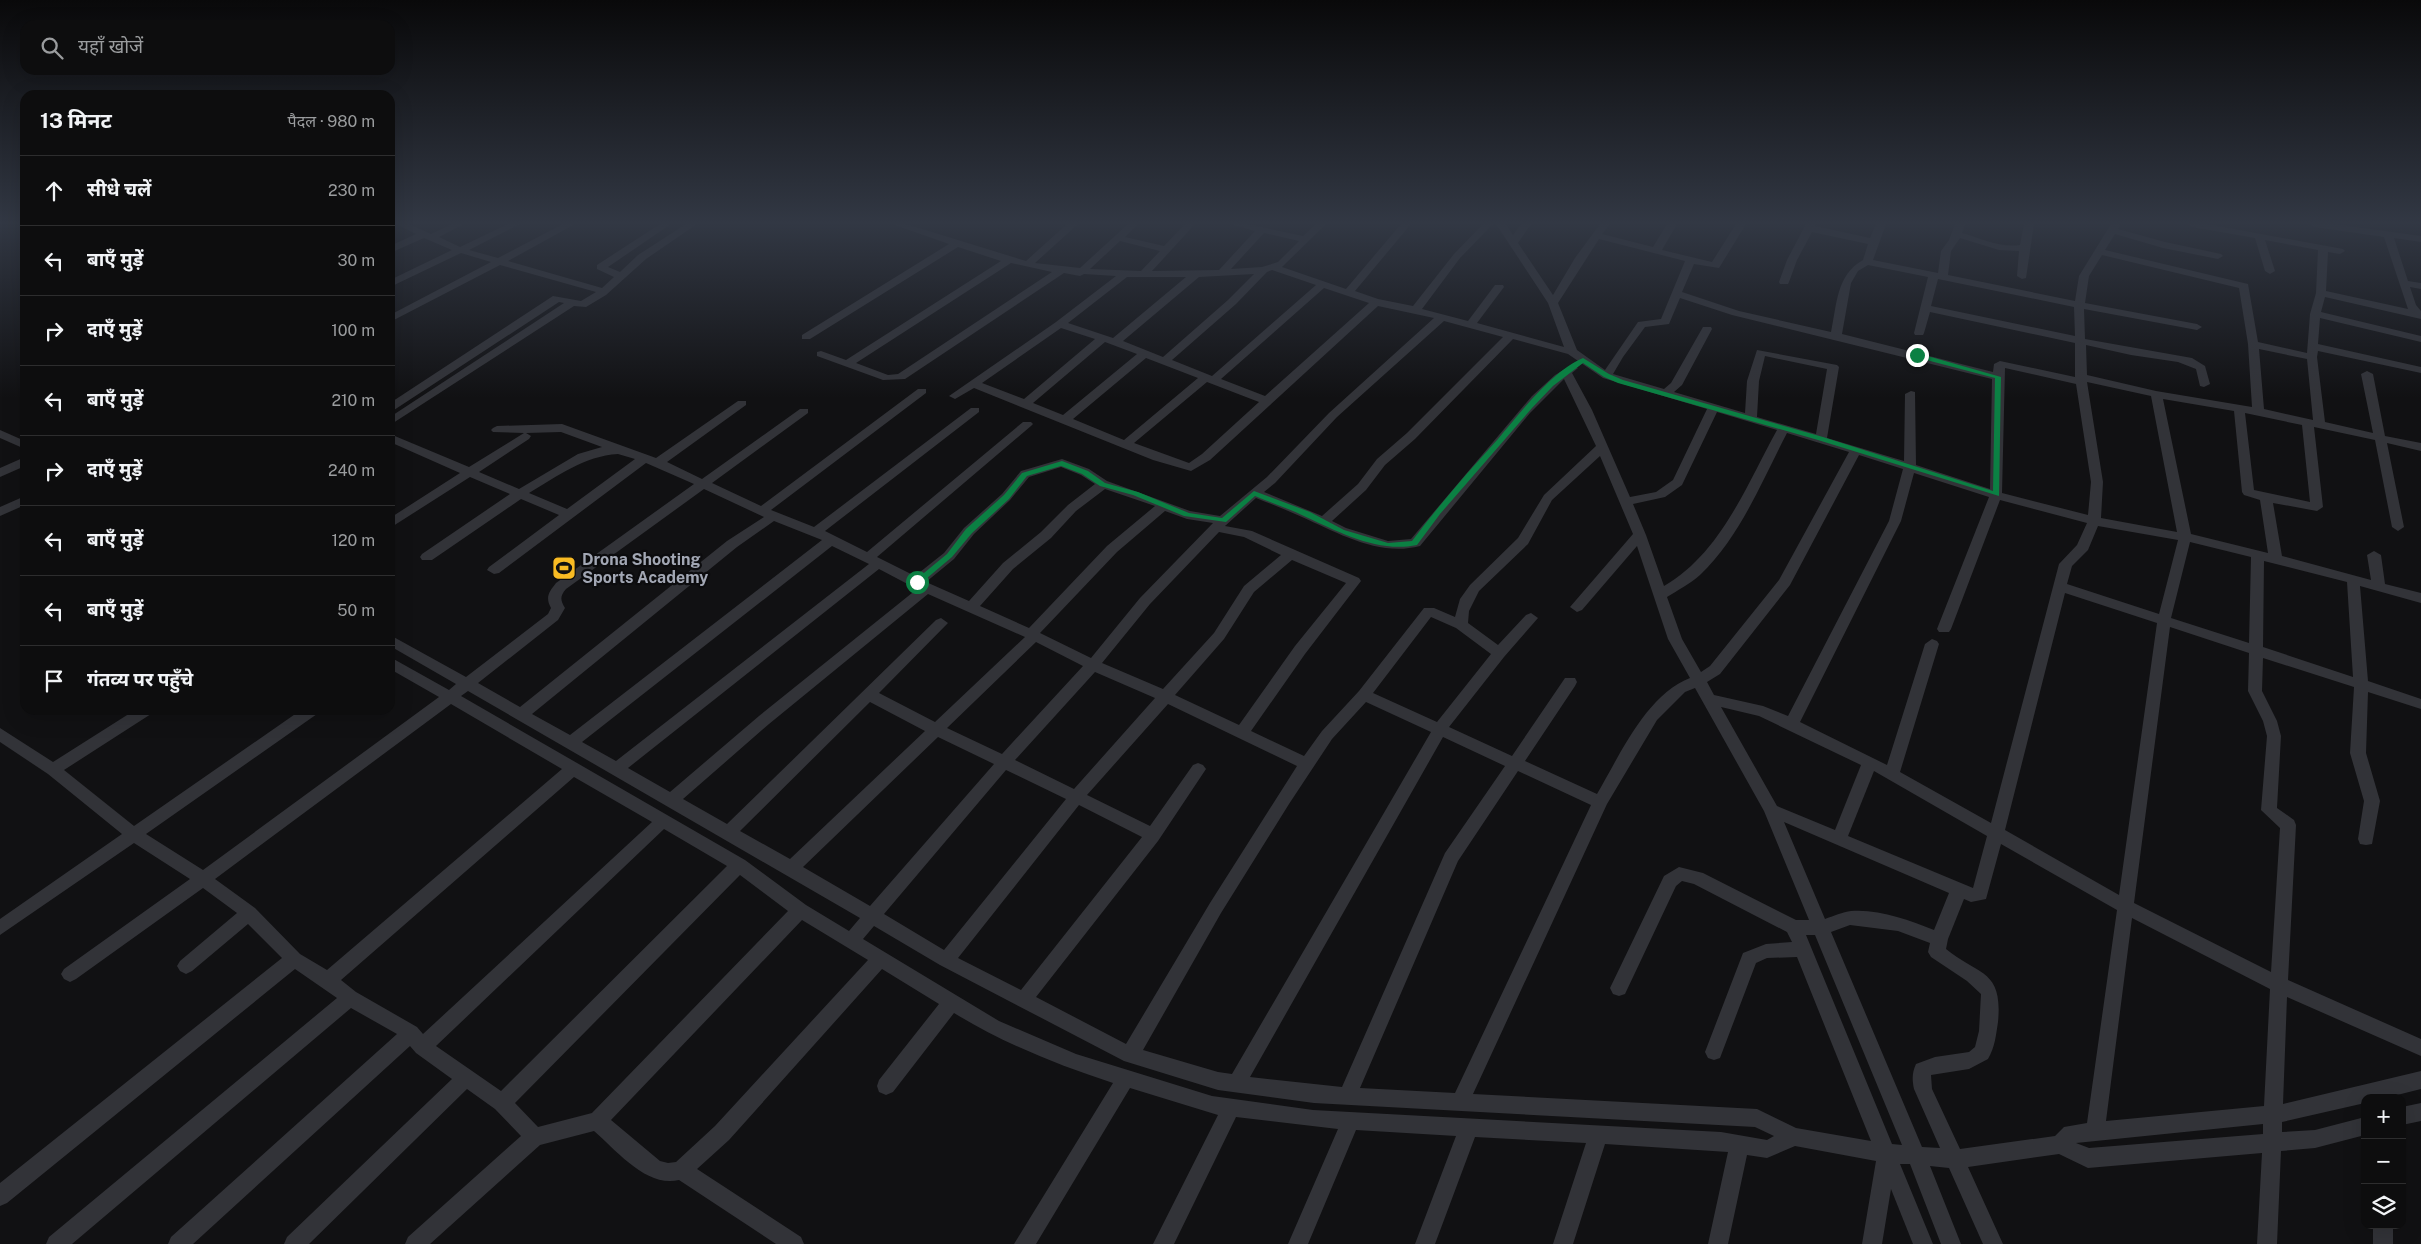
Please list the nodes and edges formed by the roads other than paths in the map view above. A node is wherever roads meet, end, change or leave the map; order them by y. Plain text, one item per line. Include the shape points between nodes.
1 (459, 282) edge
2 (570, 282) edge
3 (614, 282) edge
4 (894, 282) edge
5 (975, 282) edge
6 (1044, 282) edge
7 (1115, 282) edge
8 (1186, 282) edge
9 (1254, 282) edge
10 (1317, 282) edge
11 (1357, 282) edge
12 (1437, 282) edge
13 (1539, 282) edge
14 (1566, 282) edge
15 (1682, 282) edge
16 (1847, 282) edge
17 (1936, 282) edge
18 (1967, 282) edge
19 (2083, 282) edge
20 (2228, 282) edge
21 (2322, 282) edge
22 (2404, 283) joint
23 (1324, 284) junction
24 (2421, 286) edge
25 (1499, 287) dead end
26 (603, 291) junction
27 (1349, 292) junction
28 (2321, 293) junction
29 (1677, 294) junction
30 (573, 302) junction
31 (1376, 302) junction
32 (1553, 303) junction
33 (2079, 305) junction
34 (1926, 308) junction
35 (1416, 310) junction
36 (2315, 314) junction
37 (2419, 315) edge
38 (395, 316) edge
39 (1441, 318) junction
40 (1060, 324) junction
41 (1470, 326) junction
42 (2197, 327) dead end
43 (1707, 329) dead end
44 (1920, 333) dead end
45 (806, 336) dead end
46 (1836, 336) junction
47 (1508, 337) junction
48 (1102, 339) junction
49 (2421, 339) edge
50 (2081, 340) junction
51 (1115, 342) junction
52 (2253, 344) junction
53 (2312, 351) junction
54 (1572, 352) junction
55 (821, 354) dead end
56 (1144, 354) junction
57 (1583, 360) junction
58 (1164, 361) junction
59 (847, 364) junction
60 (2421, 370) edge
61 (1566, 372) junction
62 (2367, 374) dead end
63 (1606, 376) junction
64 (1998, 377) junction
65 (1210, 379) junction
66 (2081, 379) junction
67 (975, 384) junction
68 (2204, 384) dead end
69 (922, 391) dead end
70 (1665, 394) junction
71 (1911, 394) dead end
72 (2156, 394) junction
73 (956, 396) dead end
74 (1267, 401) junction
75 (742, 403) dead end
76 (1025, 404) junction
77 (395, 405) edge
78 (2239, 408) junction
79 (1713, 409) junction
80 (975, 410) dead end
81 (804, 411) dead end
82 (2258, 412) junction
83 (1751, 417) junction
84 (395, 419) edge
85 (1065, 420) junction
86 (1026, 424) dead end
87 (2314, 424) junction
88 (1784, 428) junction
89 (497, 430) dead end
90 (0, 434) edge
91 (525, 436) dead end
92 (1821, 438) junction
93 (2380, 438) junction
94 (395, 440) edge
95 (20, 443) edge
96 (1126, 444) junction
97 (2421, 446) edge
98 (1601, 448) junction
99 (619, 450) junction
100 (1856, 450) junction
101 (643, 459) junction
102 (20, 463) edge
103 (658, 463) junction
104 (1910, 467) junction
105 (0, 472) edge
106 (468, 473) junction
107 (704, 484) junction
108 (1103, 484) junction
109 (1254, 493) junction
110 (518, 494) junction
111 (1996, 495) junction
112 (2266, 498) junction
113 (1624, 501) junction
114 (20, 502) edge
115 (1164, 506) junction
116 (0, 512) edge
117 (567, 514) junction
118 (768, 514) junction
119 (395, 521) edge
120 (2094, 521) junction
121 (1323, 522) junction
122 (1220, 524) junction
123 (2398, 527) dead end
124 (816, 532) junction
125 (1640, 536) junction
126 (2185, 537) junction
127 (831, 540) junction
128 (1290, 554) junction
129 (2374, 554) dead end
130 (2258, 555) junction
131 (427, 557) dead end
132 (2276, 559) junction
133 (872, 561) junction
134 (494, 570) dead end
135 (2353, 580) junction
136 (922, 585) junction
137 (2061, 586) junction
138 (2379, 587) junction
139 (1660, 595) junction
140 (2421, 598) edge
141 (1577, 607) dead end
142 (970, 608) junction
143 (1531, 618) dead end
144 (2164, 620) junction
145 (941, 623) dead end
146 (1461, 625) junction
147 (1944, 629) dead end
148 (1031, 636) junction
149 (395, 643) edge
150 (1932, 644) dead end
151 (2256, 650) junction
152 (1499, 654) junction
153 (395, 665) edge
154 (1093, 665) junction
155 (1570, 682) dead end
156 (1698, 682) junction
157 (468, 684) junction
158 (2361, 685) junction
159 (868, 694) junction
160 (1364, 695) junction
161 (450, 697) junction
162 (1168, 697) junction
163 (1709, 699) junction
164 (2421, 704) edge
165 (138, 715) edge
166 (305, 715) edge
167 (520, 715) junction
168 (1792, 723) junction
169 (935, 729) junction
170 (1439, 730) junction
171 (1242, 732) junction
172 (0, 734) edge
173 (570, 743) junction
174 (1005, 761) junction
175 (1870, 762) junction
176 (1515, 763) junction
177 (1308, 764) junction
178 (573, 769) junction
179 (616, 769) junction
180 (1198, 769) dead end
181 (53, 770) junction
182 (1892, 774) junction
183 (1077, 796) junction
184 (671, 800) junction
185 (1600, 802) junction
186 (1771, 810) junction
187 (663, 821) junction
188 (728, 832) junction
189 (1996, 834) junction
190 (135, 835) junction
191 (1152, 836) junction
192 (1838, 839) junction
193 (2366, 839) dead end
194 (739, 865) junction
195 (791, 868) junction
196 (203, 879) junction
197 (1959, 890) junction
198 (2124, 906) junction
199 (800, 910) junction
200 (249, 913) junction
201 (872, 917) junction
202 (1794, 927) junction
203 (0, 928) edge
204 (1821, 928) junction
205 (1938, 939) junction
206 (850, 942) junction
207 (1804, 949) junction
208 (294, 960) junction
209 (879, 960) junction
210 (946, 960) junction
211 (186, 966) dead end
212 (70, 974) dead end
213 (328, 980) junction
214 (2278, 984) junction
215 (1619, 988) dead end
216 (350, 998) junction
217 (1024, 999) junction
218 (951, 1002) junction
219 (416, 1040) junction
220 (2421, 1048) edge
221 (1714, 1052) dead end
222 (1130, 1055) junction
223 (1127, 1077) junction
224 (466, 1078) junction
225 (2421, 1080) edge
226 (1236, 1084) junction
227 (886, 1086) dead end
228 (1347, 1096) junction
229 (1460, 1102) junction
230 (502, 1103) junction
231 (1231, 1108) junction
232 (2421, 1112) edge
233 (2274, 1114) junction
234 (2406, 1115) edge
235 (597, 1121) junction
236 (1351, 1121) junction
237 (2361, 1127) edge
238 (1469, 1128) junction
239 (2095, 1132) junction
240 (1598, 1135) junction
241 (535, 1137) junction
242 (1794, 1137) junction
243 (2272, 1142) junction
244 (1740, 1143) junction
245 (2060, 1145) junction
246 (1887, 1153) junction
247 (1916, 1155) junction
248 (1956, 1159) junction
249 (681, 1170) junction
250 (0, 1196) edge
251 (2383, 1229) edge
252 (56, 1244) edge
253 (178, 1244) edge
254 (294, 1244) edge
255 (415, 1244) edge
256 (794, 1244) edge
257 (1024, 1244) edge
258 (1163, 1244) edge
259 (1298, 1244) edge
260 (1425, 1244) edge
261 (1563, 1244) edge
262 (1718, 1244) edge
263 (1872, 1244) edge
264 (1923, 1244) edge
265 (1951, 1244) edge
266 (1993, 1244) edge
267 (2267, 1244) edge
268 (2383, 1244) edge

1 - 38 street
2 - 26 street
3 - 26 street
4 - 45 street
5 - 59 street
6 - 59 street via 901,377 887,378
7 - 40 street
8 - 51 street
9 - 58 street
10 - 23 street
11 - 27 street
12 - 35 street
13 - 32 street
14 - 32 street
15 - 29 street
16 - 46 street
17 - 34 street
18 - 33 street
19 - 33 street
20 - 52 street via 2244,286
21 - 28 street
22 - 24 street
22 - 37 street via 2411,306
23 - 27 street
23 - 65 street
25 - 41 street
26 - 30 street via 582,305
27 - 31 street
28 - 36 street
28 - 37 street
29 - 46 street via 1736,313
29 - 63 street via 1665,322 1642,324
30 - 77 street via 557,298
30 - 84 street
31 - 35 street
31 - 74 street
32 - 54 street
33 - 42 street
33 - 50 street
34 - 44 street
34 - 50 street
35 - 39 street
36 - 49 street
36 - 53 street
39 - 41 street
39 - 109 street via 1333,415 1271,480
40 - 48 street
40 - 67 street
41 - 47 street
43 - 70 street via 1676,384
46 - 64 street
47 - 54 street
47 - 121 street via 1411,436 1380,462 1362,487
48 - 51 street
48 - 76 street
50 - 66 street
50 - 68 street via 2190,362 2201,368
51 - 56 street
52 - 53 street
52 - 82 street
53 - 60 street
53 - 87 street
54 - 57 street
55 - 59 street
56 - 58 street
56 - 85 street
57 - 61 street
57 - 63 street
58 - 65 street
61 - 98 street
61 - 121 street via 1530,407 1437,512 1414,543 1388,546
62 - 93 street
63 - 70 street
64 - 66 street via 2000,364
64 - 111 street
65 - 74 street
65 - 96 street
66 - 72 street
66 - 120 street via 2097,482
67 - 73 street
67 - 76 street
69 - 118 street
70 - 79 street
71 - 104 street
72 - 78 street
72 - 126 street
74 - 96 street via 1191,467
75 - 103 street
76 - 85 street
78 - 82 street
78 - 112 street via 2248,492
79 - 83 street
79 - 113 street via 1678,482 1671,490 1660,496
80 - 124 street
81 - 107 street
82 - 87 street
83 - 88 street
83 - 92 street via 1753,381 1761,352 1833,367
85 - 96 street
86 - 133 street
87 - 93 street
87 - 112 street via 2317,507
88 - 92 street
88 - 139 street via 1728,530 1698,570
89 - 99 street via 562,428
90 - 95 street
91 - 106 street
92 - 100 street
93 - 97 street
93 - 123 street
94 - 106 street
98 - 113 street
98 - 146 street via 1543,503 1523,541 1481,580 1460,614
99 - 101 street
99 - 110 street via 582,457
100 - 104 street
100 - 156 street via 1785,582 1715,670
101 - 103 street
101 - 117 street
102 - 105 street
103 - 107 street
104 - 111 street
104 - 168 street via 1895,521
106 - 110 street
106 - 119 street
107 - 118 street
107 - 157 street via 561,586 555,593 554,601 558,608 552,617
108 - 115 street
108 - 136 street via 1062,463 1024,474
108 - 142 street via 1008,566
109 - 121 street
109 - 122 street
110 - 117 street
110 - 131 street
111 - 120 street
111 - 147 street
112 - 132 street
113 - 125 street
114 - 116 street
115 - 122 street
115 - 148 street via 1112,549
117 - 134 street
118 - 124 street
118 - 167 street
120 - 126 street
120 - 137 street via 2083,547 2066,564
122 - 128 street
122 - 154 street via 1145,601
124 - 127 street
125 - 139 street
125 - 141 street
126 - 130 street
126 - 144 street
127 - 133 street
127 - 173 street
128 - 162 street via 1249,589 1219,636
128 - 171 street via 1354,581
129 - 138 street
130 - 132 street
130 - 151 street
132 - 135 street
133 - 136 street
133 - 179 street
135 - 138 street
135 - 158 street
136 - 142 street
136 - 184 street
137 - 144 street
137 - 189 street
138 - 140 street
139 - 156 street via 1675,639
142 - 148 street
143 - 152 street
144 - 151 street
144 - 198 street
145 - 159 street
146 - 152 street
146 - 160 street via 1429,611
148 - 154 street
148 - 169 street
149 - 157 street
150 - 182 street
151 - 158 street
151 - 214 street via 2255,691 2274,736 2269,810 2288,824
152 - 170 street
153 - 161 street
154 - 162 street
154 - 174 street
155 - 176 street
156 - 163 street
156 - 185 street via 1680,688 1652,716
157 - 161 street
157 - 167 street
158 - 164 street
158 - 193 street via 2358,753 2372,801
159 - 169 street
159 - 188 street
160 - 170 street
160 - 177 street via 1327,735
161 - 178 street
161 - 196 street
162 - 171 street
162 - 183 street
163 - 168 street via 1763,711
163 - 186 street
165 - 181 street
166 - 190 street
167 - 173 street
168 - 175 street
169 - 174 street
169 - 195 street
170 - 176 street
170 - 226 street
171 - 177 street
172 - 181 street
173 - 179 street
174 - 183 street
174 - 201 street
175 - 182 street
175 - 192 street
176 - 185 street
176 - 228 street via 1451,858
177 - 222 street via 1199,932
178 - 187 street
178 - 213 street
179 - 184 street
180 - 191 street
181 - 190 street
182 - 189 street
183 - 191 street
183 - 210 street
184 - 188 street
185 - 229 street
186 - 192 street
186 - 204 street
187 - 194 street
187 - 219 street
188 - 195 street
189 - 197 street via 1980,894
189 - 198 street
190 - 196 street
190 - 203 street
191 - 217 street
192 - 197 street
194 - 199 street
194 - 230 street
195 - 201 street
196 - 200 street
196 - 212 street
197 - 205 street
198 - 214 street
198 - 239 street
199 - 206 street
199 - 235 street
200 - 208 street
200 - 211 street
201 - 206 street
201 - 210 street
202 - 204 street
202 - 207 street
202 - 215 street via 1697,878 1680,874 1670,881
204 - 205 street via 1850,918 1871,919 1899,924
204 - 247 street
205 - 248 street via 1937,952 1947,962 1984,984 1990,992 1987,1040 1983,1051 1977,1057 1957,1063 1930,1066 1923,1070 1921,1079
206 - 209 street
207 - 221 street via 1766,951 1749,958
207 - 246 street
208 - 213 street
208 - 250 street
209 - 218 street
209 - 249 street via 722,1133
210 - 217 street
213 - 216 street
214 - 220 street
214 - 233 street
216 - 219 street
216 - 252 street
217 - 222 street
218 - 223 street via 993,1027 1074,1062
218 - 227 street
219 - 224 street
219 - 253 street
222 - 226 street
223 - 231 street via 1212,1106
223 - 257 street
224 - 230 street
224 - 254 street
225 - 233 street via 2294,1112
226 - 228 street
228 - 229 street
229 - 242 street via 1757,1118
230 - 241 street
231 - 236 street
231 - 258 street
232 - 234 street
233 - 239 street
233 - 243 street
235 - 241 street
235 - 249 street via 655,1170 668,1173
236 - 238 street
236 - 259 street
237 - 243 street via 2315,1139
238 - 240 street
238 - 260 street
239 - 245 street via 2071,1134
240 - 244 street
240 - 261 street
241 - 255 street
242 - 244 street via 1767,1149
242 - 246 street
243 - 245 street via 2088,1158
243 - 267 street
244 - 262 street
245 - 248 street
246 - 247 street
246 - 263 street
246 - 264 street
247 - 248 street
247 - 265 street
248 - 266 street
249 - 256 street
251 - 268 street

